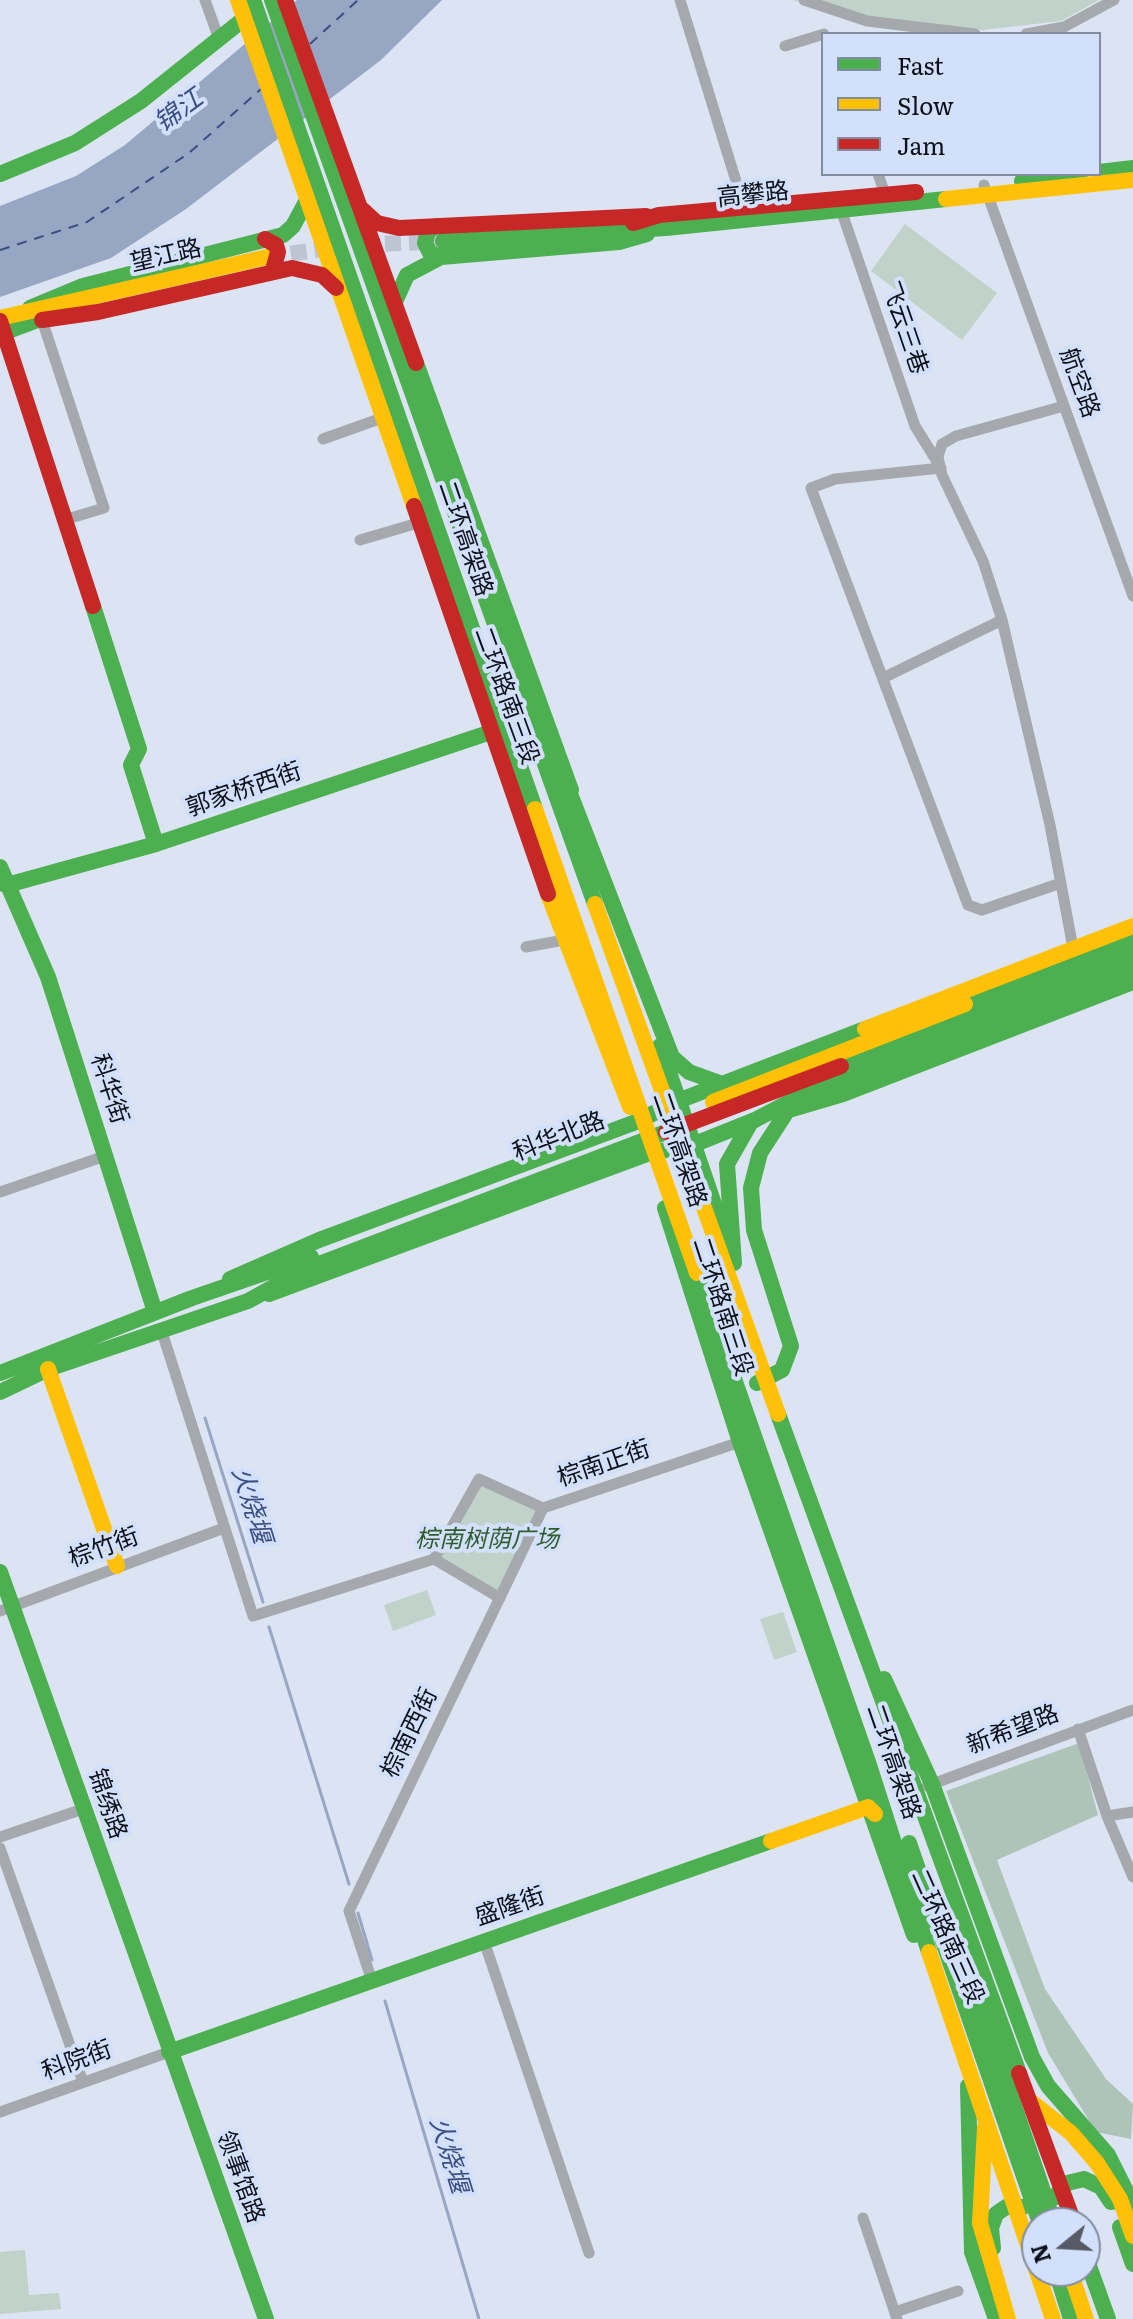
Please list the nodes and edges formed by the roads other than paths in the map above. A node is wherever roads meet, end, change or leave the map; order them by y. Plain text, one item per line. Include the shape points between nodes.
1 (205, 0) edge
2 (270, 0) edge
3 (285, 0) edge
4 (680, 0) edge
5 (804, 0) edge
6 (1114, 0) edge
7 (244, 3) edge
8 (958, 32) edge
9 (1037, 32) edge
10 (821, 35) edge
11 (219, 39) junction
12 (785, 46) dead end
13 (1133, 168) edge
14 (1101, 172) edge
15 (0, 174) edge
16 (879, 176) edge
17 (1068, 176) edge
18 (1133, 180) edge
19 (986, 190) junction
20 (885, 194) junction
21 (307, 200) junction
22 (839, 204) junction
23 (744, 207) junction
24 (360, 208) junction
25 (663, 221) junction
26 (265, 239) junction
27 (441, 241) junction
28 (270, 264) junction
29 (338, 290) junction
30 (394, 304) junction
31 (36, 314) junction
32 (1, 327) edge
33 (1064, 406) junction
34 (382, 418) junction
35 (323, 439) dead end
36 (941, 468) junction
37 (64, 520) junction
38 (418, 523) junction
39 (360, 540) dead end
40 (1133, 596) edge
41 (1002, 620) junction
42 (512, 674) junction
43 (883, 678) junction
44 (494, 731) junction
45 (156, 844) junction
46 (0, 867) edge
47 (1061, 883) junction
48 (4, 884) edge
49 (568, 904) junction
50 (1133, 926) edge
51 (1133, 939) edge
52 (564, 940) junction
53 (526, 947) dead end
54 (1073, 948) junction
55 (1133, 955) edge
56 (1133, 968) edge
57 (1133, 982) edge
58 (1029, 987) junction
59 (782, 1076) junction
60 (795, 1099) junction
61 (678, 1101) junction
62 (636, 1122) junction
63 (695, 1144) junction
64 (647, 1154) junction
65 (105, 1156) junction
66 (0, 1192) edge
67 (389, 1233) junction
68 (737, 1294) junction
69 (192, 1298) junction
70 (248, 1301) junction
71 (155, 1312) junction
72 (161, 1329) junction
73 (722, 1345) junction
74 (754, 1348) junction
75 (48, 1369) junction
76 (0, 1373) edge
77 (0, 1392) edge
78 (740, 1442) junction
79 (543, 1508) junction
80 (224, 1528) junction
81 (434, 1559) junction
82 (117, 1566) junction
83 (0, 1572) edge
84 (500, 1598) junction
85 (6, 1608) edge
86 (853, 1612) junction
87 (1133, 1710) edge
88 (1078, 1729) junction
89 (932, 1784) junction
90 (909, 1791) junction
91 (868, 1807) junction
92 (83, 1809) junction
93 (1133, 1812) edge
94 (1107, 1816) junction
95 (0, 1837) edge
96 (0, 1848) edge
97 (1133, 1877) edge
98 (969, 1890) junction
99 (941, 1916) junction
100 (484, 1941) junction
101 (938, 1950) junction
102 (962, 1977) junction
103 (372, 1981) junction
104 (960, 2006) junction
105 (169, 2052) junction
106 (83, 2082) junction
107 (999, 2083) junction
108 (0, 2112) edge
109 (1117, 2183) edge
110 (1133, 2205) edge
111 (1021, 2207) edge
112 (1041, 2207) edge
113 (1053, 2207) edge
114 (1068, 2207) edge
115 (863, 2218) dead end
116 (1133, 2236) edge
117 (589, 2253) dead end
118 (1133, 2264) edge
119 (1061, 2287) edge
120 (1075, 2287) edge
121 (1096, 2287) edge
122 (958, 2291) dead end
123 (896, 2316) edge
124 (266, 2319) edge
125 (996, 2319) edge
126 (1008, 2319) edge
127 (1017, 2319) edge
128 (1053, 2319) edge
129 (1071, 2319) edge
130 (1086, 2319) edge
131 (1108, 2319) edge

1 - 11 street
2 - 11 main road
2 - 42 main road, 二环高架路
3 - 24 main road, 二环路南三段
4 - 23 street
5 - 8 street via 867,21
6 - 9 street via 1064,27
7 - 21 main road, 二环路南三段
7 - 49 main road, 二环高架路
10 - 12 street
11 - 15 main road via 141,101 75,143
13 - 14 main road
16 - 20 street
17 - 19 main road, 高攀路
18 - 19 main road, 高攀路
19 - 20 main road, 高攀路
19 - 22 main road, 高攀路
19 - 33 street, 航空路
20 - 22 main road, 高攀路
21 - 26 main road via 293,226
21 - 29 main road, 二环路南三段
22 - 23 main road, 高攀路
22 - 25 main road, 高攀路
22 - 36 street, 飞云三巷 via 915,426
23 - 25 main road, 高攀路
24 - 27 main road via 377,223
24 - 30 main road, 二环路南三段
25 - 27 main road
25 - 27 main road, 高攀路
25 - 27 main road via 619,242
26 - 28 main road via 278,252 277,266
26 - 31 main road via 83,286
27 - 30 main road via 407,275
28 - 29 main road via 309,270
28 - 31 main road, 望江路
28 - 31 main road via 98,312
29 - 34 main road, 二环路南三段
30 - 61 main road, 二环路南三段 via 604,878
31 - 32 main road, 望江路
31 - 37 street via 104,508
32 - 37 main road
33 - 36 street via 956,436 942,444
33 - 40 street, 航空路
34 - 35 street
34 - 38 main road, 二环路南三段
36 - 41 street, 飞云三巷 via 983,561
36 - 43 street via 835,479 811,488
37 - 45 main road via 139,749 131,765
38 - 39 street
38 - 44 main road, 二环路南三段
41 - 43 street
41 - 47 street, 飞云三巷
42 - 59 main road via 539,712 672,1057 689,1072 725,1085
42 - 68 main road, 二环高架路
43 - 47 street via 968,905 982,910
44 - 45 main road, 郭家桥西街
44 - 52 main road, 二环路南三段
45 - 48 main road, 郭家桥西街
46 - 48 main road, 科华街
47 - 54 street, 飞云三巷
48 - 65 main road, 科华街 via 48,977
49 - 60 main road via 620,1078 713,1347 739,1381 767,1381 790,1355 788,1328 754,1230 751,1188 760,1153
49 - 73 main road, 二环高架路
50 - 54 main road
51 - 58 main road, 科华北路
52 - 53 street
52 - 62 main road, 二环路南三段
54 - 61 main road
55 - 58 main road, 科华北路
56 - 60 main road
57 - 63 main road via 843,1094 747,1122
58 - 59 main road, 科华北路
58 - 67 main road
59 - 67 main road, 科华北路
60 - 68 main road via 751,1122 727,1164
61 - 62 main road
61 - 63 main road, 二环路南三段
62 - 64 main road, 二环路南三段
62 - 69 main road via 319,1240
63 - 64 main road
63 - 86 main road, 二环路南三段
64 - 70 main road
64 - 78 main road, 二环路南三段
65 - 66 street
65 - 71 main road, 科华街
67 - 69 main road, 科华北路
67 - 70 main road, 科华北路
68 - 74 main road, 二环高架路
69 - 71 main road, 科华北路
70 - 72 main road, 科华北路
71 - 76 main road, 科华北路
72 - 75 main road, 科华北路
72 - 80 street
73 - 99 main road via 767,1437
73 - 128 main road, 二环高架路 via 869,1765 975,2097
74 - 99 main road
74 - 114 main road, 二环高架路
75 - 77 main road, 科华北路
75 - 82 main road
78 - 79 street, 棕南正街
78 - 91 main road, 二环路南三段
79 - 81 street, 棕南正街 via 479,1479
79 - 84 street, 棕南西街
80 - 81 street via 253,1616
80 - 82 street, 棕竹街
81 - 84 street
82 - 85 street, 棕竹街
83 - 85 main road, 锦绣路
84 - 103 street, 棕南西街 via 349,1911
85 - 92 main road, 锦绣路
86 - 89 main road, 二环路南三段
86 - 90 main road
87 - 88 street, 新希望路
88 - 89 street, 新希望路
88 - 94 street
89 - 90 street, 新希望路
89 - 98 main road, 二环路南三段
90 - 102 main road via 953,1912
91 - 100 main road, 盛隆街
91 - 101 main road via 901,1839
91 - 104 main road, 二环路南三段 via 913,1933
92 - 95 street
92 - 105 main road, 锦绣路
93 - 94 street
94 - 97 street
96 - 106 street
98 - 102 main road
98 - 109 main road, 二环路南三段 via 1032,2057 1048,2086 1108,2155
99 - 102 main road
100 - 103 main road, 盛隆街
100 - 117 street
101 - 102 main road
101 - 104 main road
102 - 104 main road
102 - 107 main road
103 - 105 main road, 盛隆街
104 - 107 main road
104 - 125 main road, 二环路南三段 via 966,2044 972,2252
105 - 106 street, 科院街
105 - 124 main road, 领事馆路
106 - 108 street, 科院街
107 - 109 main road via 1071,2133
107 - 112 main road
107 - 126 main road via 984,2130 979,2209 982,2240
109 - 110 main road, 二环路南三段
109 - 113 main road via 1084,2179 1063,2184
109 - 116 main road
109 - 118 main road via 1111,2202
111 - 127 main road via 1001,2210 991,2228
115 - 123 street
119 - 129 main road
120 - 130 main road
121 - 131 main road
122 - 123 street

